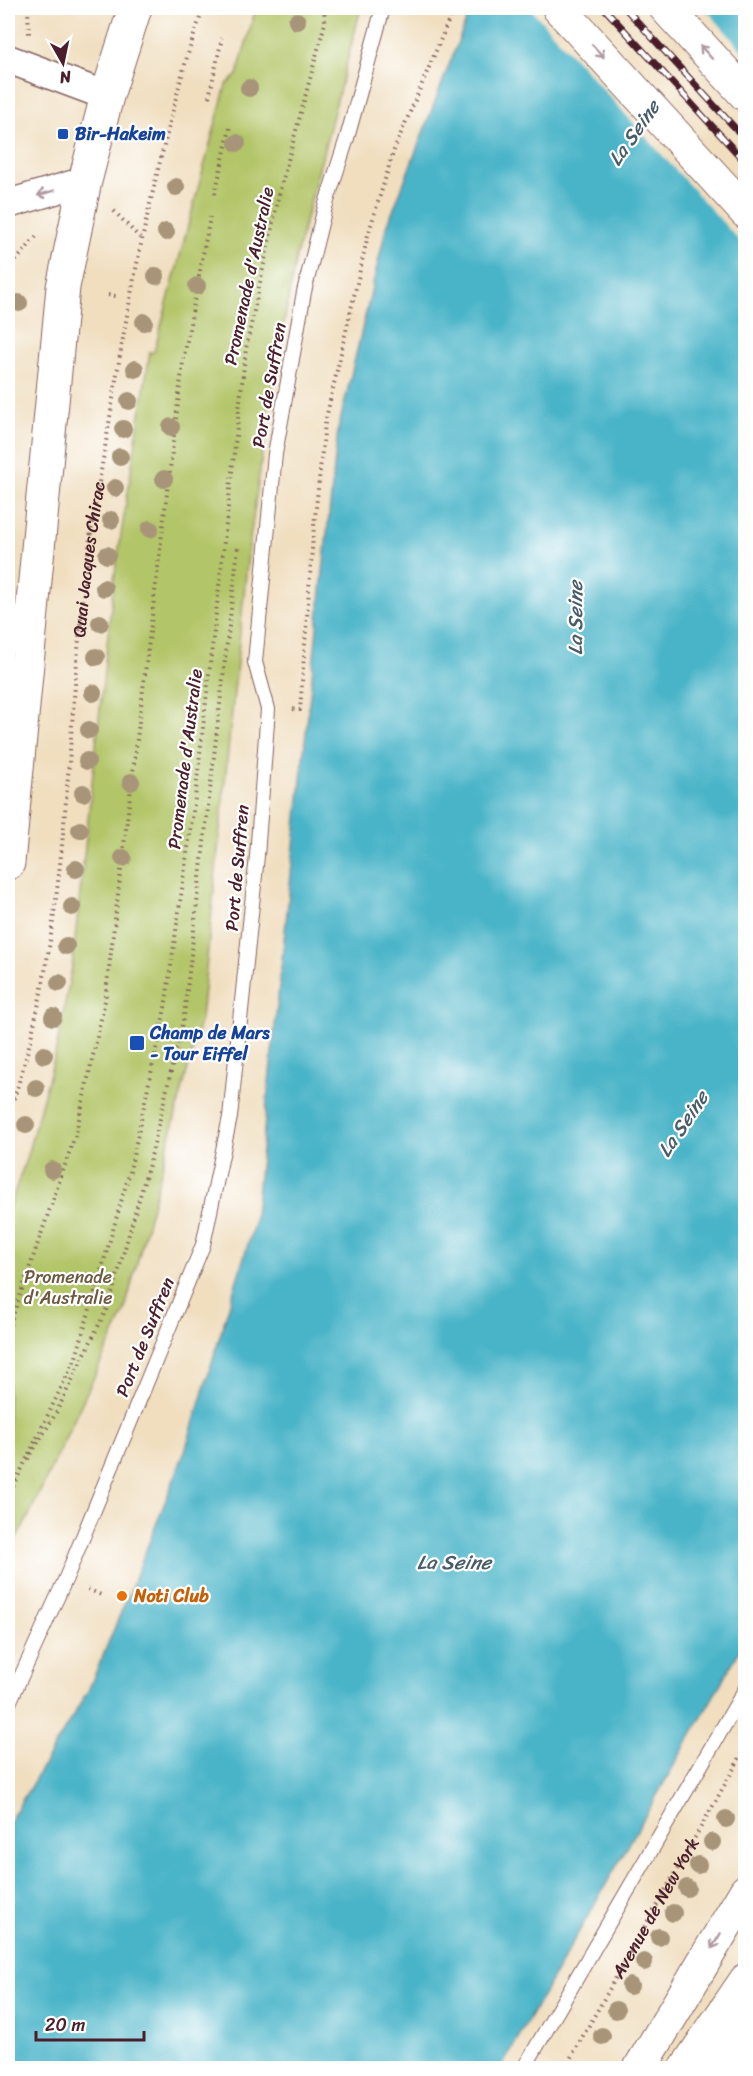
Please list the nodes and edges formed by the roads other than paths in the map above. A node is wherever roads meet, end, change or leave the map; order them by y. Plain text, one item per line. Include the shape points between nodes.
1 (135, 8) edge
2 (383, 8) edge
3 (559, 8) edge
4 (666, 8) edge
5 (8, 59) edge
6 (746, 95) edge
7 (107, 96) junction
8 (85, 181) junction
9 (8, 204) edge
10 (746, 212) edge
11 (8, 863) edge
12 (746, 1688) edge
13 (8, 1705) edge
14 (746, 1891) edge
15 (746, 1980) edge
16 (746, 2012) edge
17 (524, 2068) edge
18 (640, 2068) edge
19 (686, 2068) edge
20 (722, 2068) edge

1 - 7 main road
2 - 13 lane, Port de Suffren via 304,292 275,454 255,662 268,709 257,856 230,1117 203,1245 66,1578
3 -> 10 main road
6 -> 4 main road
5 - 7 street
7 - 8 main road
8 -> 9 street
8 - 11 main road via 63,288
12 - 17 lane
14 -> 18 main road
15 - 19 main road
16 - 20 main road

